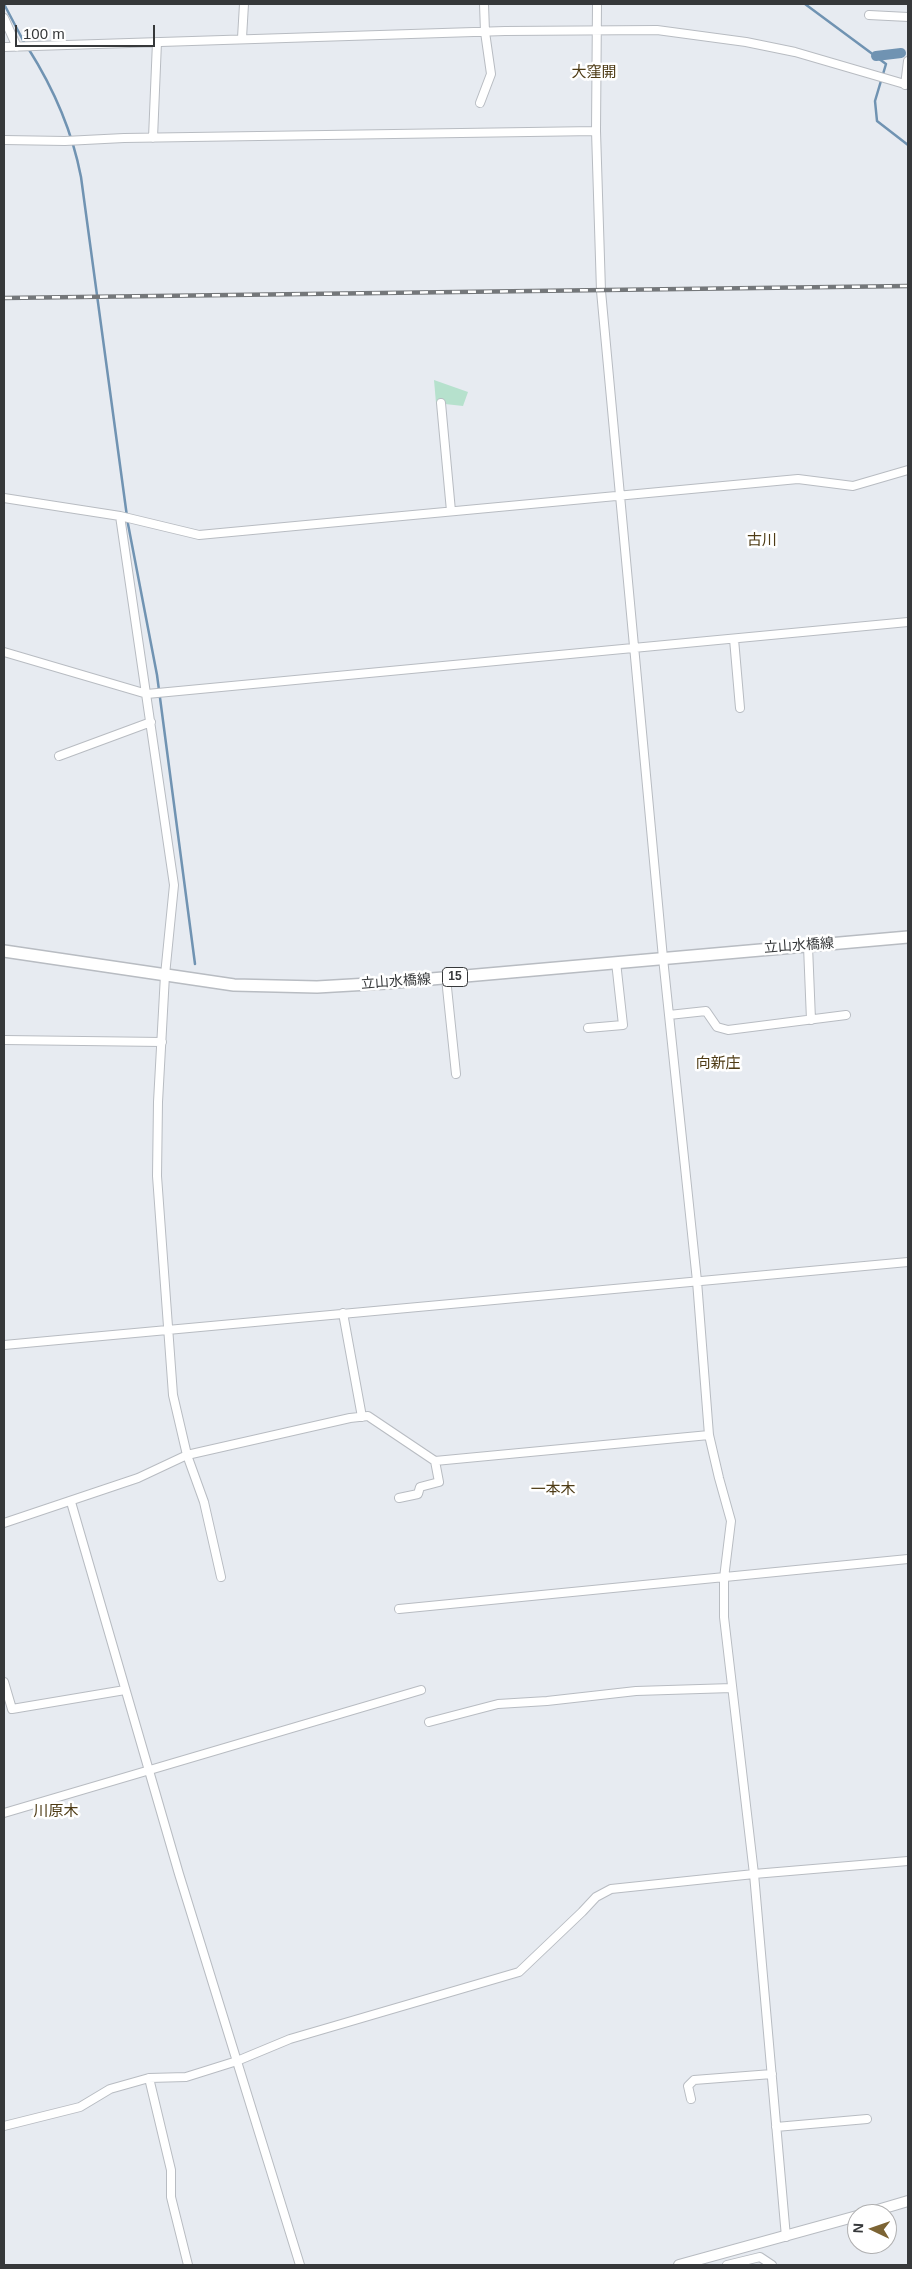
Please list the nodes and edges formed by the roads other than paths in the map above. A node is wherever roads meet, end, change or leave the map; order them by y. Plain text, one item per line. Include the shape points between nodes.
1 (244, 4) edge
2 (484, 4) edge
3 (597, 4) edge
4 (869, 15) dead end
5 (908, 17) edge
6 (4, 18) edge
7 (595, 29) junction
8 (485, 32) junction
9 (242, 38) junction
10 (157, 42) junction
11 (17, 47) junction
12 (4, 48) edge
13 (908, 61) edge
14 (907, 85) edge
15 (480, 103) dead end
16 (596, 132) junction
17 (153, 138) junction
18 (4, 140) edge
19 (441, 403) dead end
20 (908, 470) edge
21 (621, 495) junction
22 (4, 498) edge
23 (451, 511) junction
24 (120, 516) junction
25 (908, 622) edge
26 (734, 639) junction
27 (635, 648) junction
28 (4, 652) edge
29 (146, 694) junction
30 (740, 708) dead end
31 (151, 722) junction
32 (59, 756) dead end
33 (908, 937) edge
34 (808, 946) junction
35 (4, 950) edge
36 (663, 958) junction
37 (616, 962) junction
38 (165, 975) junction
39 (446, 978) junction
40 (669, 1015) junction
41 (846, 1015) dead end
42 (811, 1020) junction
43 (588, 1028) dead end
44 (4, 1040) edge
45 (162, 1042) junction
46 (456, 1074) dead end
47 (908, 1262) edge
48 (697, 1281) junction
49 (343, 1314) junction
50 (167, 1329) junction
51 (4, 1344) edge
52 (362, 1417) junction
53 (710, 1435) junction
54 (187, 1455) junction
55 (435, 1460) junction
56 (400, 1498) dead end
57 (71, 1502) junction
58 (4, 1523) edge
59 (908, 1559) edge
60 (221, 1577) dead end
61 (724, 1578) junction
62 (399, 1609) dead end
63 (4, 1682) edge
64 (732, 1688) junction
65 (125, 1690) junction
66 (421, 1690) dead end
67 (429, 1722) dead end
68 (148, 1770) junction
69 (4, 1813) edge
70 (908, 1861) edge
71 (754, 1874) junction
72 (237, 2061) junction
73 (772, 2074) junction
74 (148, 2078) junction
75 (691, 2099) dead end
76 (867, 2119) dead end
77 (4, 2126) edge
78 (776, 2127) junction
79 (847, 2219) edge
80 (786, 2237) junction
81 (188, 2265) edge
82 (300, 2265) edge
83 (679, 2265) edge
84 (727, 2265) edge
85 (772, 2265) edge

1 - 9 street
2 - 8 street
3 - 7 street
4 - 5 street
6 - 11 street
7 - 8 street
7 - 14 street via 657,30 746,42 795,52
7 - 16 street
8 - 9 street
8 - 15 street via 491,74
9 - 10 street
10 - 11 street
10 - 17 street
11 - 12 street
13 - 14 street
16 - 17 street
16 - 21 street via 601,291
17 - 18 street
19 - 23 street
20 - 21 street via 853,486 798,479
21 - 23 street
21 - 27 street
22 - 24 street
23 - 24 street via 199,535
24 - 29 street
25 - 26 street
26 - 27 street
26 - 30 street
27 - 29 street
27 - 36 street
28 - 29 street
29 - 31 street
31 - 32 street
31 - 38 street via 174,885
33 - 34 main road, 立山水橋線 / 15
34 - 36 main road, 立山水橋線 / 15
34 - 42 street
35 - 38 main road, 立山水橋線 / 15
36 - 37 main road, 立山水橋線 / 15
36 - 40 street
37 - 39 main road, 立山水橋線 / 15
37 - 43 street via 623,1025
38 - 39 main road, 立山水橋線 / 15 via 270,987
38 - 45 street
39 - 46 street
40 - 42 street via 706,1011 716,1027 728,1030
40 - 48 street
41 - 42 street
44 - 45 street
45 - 50 street via 157,1176
47 - 48 street
48 - 49 street
48 - 53 street
49 - 50 street
49 - 52 street
50 - 51 street
50 - 54 street via 173,1395
52 - 54 street
52 - 55 street via 368,1416
53 - 55 street
53 - 61 street via 731,1521
54 - 57 street via 138,1478
54 - 60 street via 204,1502
55 - 56 street via 439,1482 420,1487 418,1494
57 - 58 street
57 - 65 street
59 - 61 street
61 - 62 street
61 - 64 street via 724,1617
63 - 65 street via 12,1710
64 - 67 street via 636,1691 498,1704
64 - 71 street
65 - 68 street
66 - 68 street
68 - 69 street
68 - 72 street
70 - 71 street
71 - 72 street via 611,1889 596,1897 518,1972 290,2039
71 - 73 street
72 - 74 street via 186,2077
72 - 82 street
73 - 75 street via 694,2080 688,2086
73 - 78 street
74 - 77 street via 110,2089 80,2108
74 - 81 street via 171,2170 171,2197
76 - 78 street
78 - 80 street
79 - 80 main road
80 - 83 main road
84 - 85 street via 760,2257

